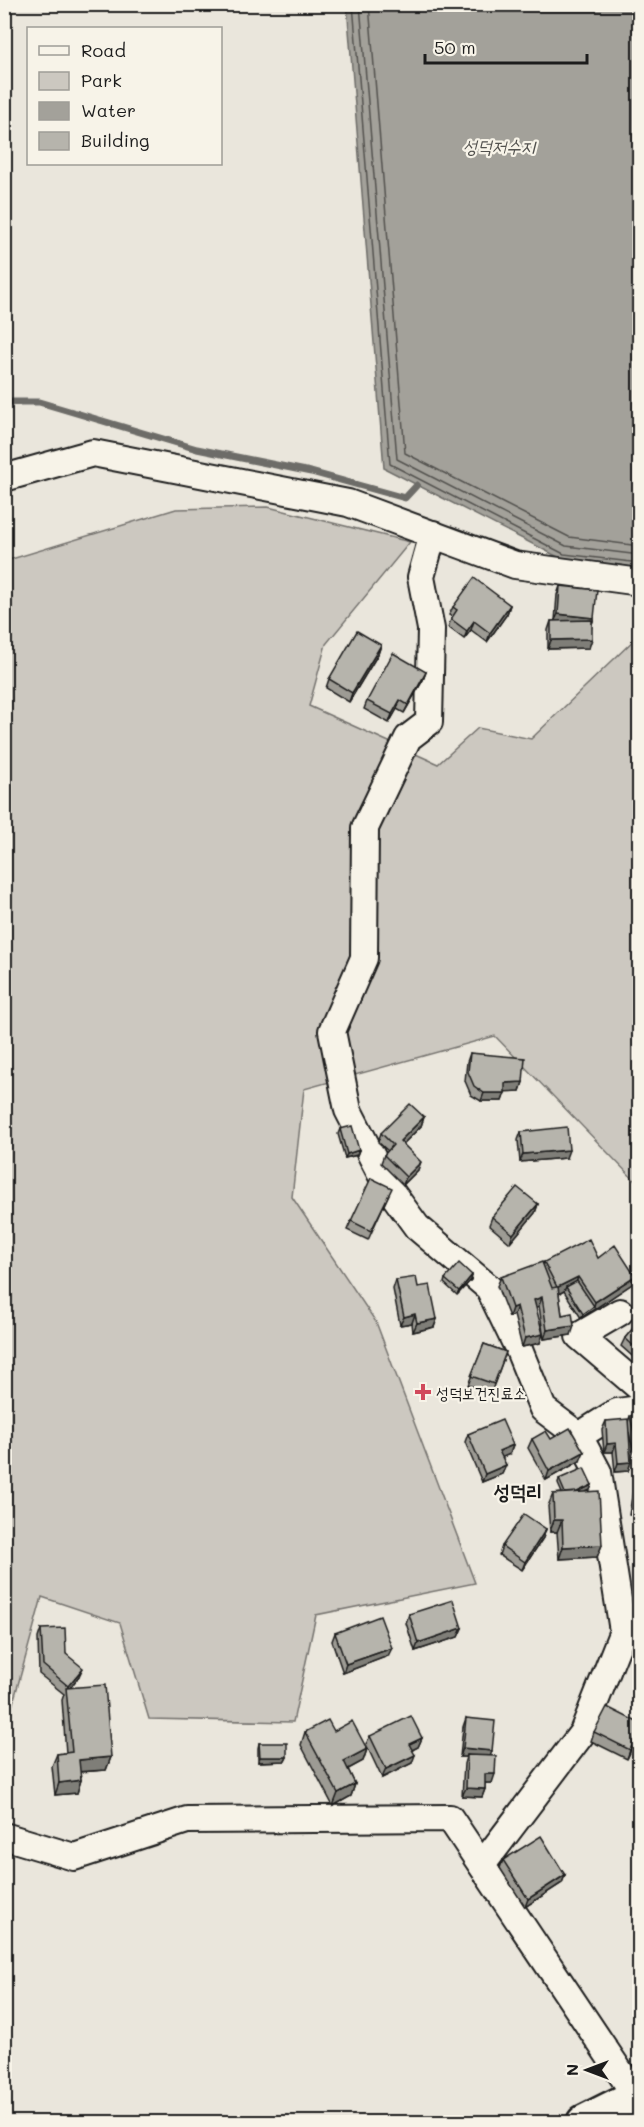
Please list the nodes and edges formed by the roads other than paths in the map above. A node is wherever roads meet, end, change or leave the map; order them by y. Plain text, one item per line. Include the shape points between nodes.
1 (4, 478) edge
2 (433, 534) junction
3 (639, 582) edge
4 (620, 1312) dead end
5 (639, 1388) edge
6 (639, 1409) edge
7 (579, 1436) junction
8 (4, 1836) edge
9 (482, 1865) junction
10 (638, 2095) edge
11 (584, 2122) edge

1 - 2 street via 93,453 348,503
2 - 3 street via 515,565
2 - 7 street via 421,577 431,629 429,722 408,738 365,828 364,958 332,1032 348,1110 387,1186 417,1227 489,1288 543,1409
4 - 5 street via 579,1336
6 - 7 street via 617,1412
7 - 9 street via 598,1472 622,1631 583,1732
8 - 9 street via 74,1857 187,1821 450,1818
9 - 10 street
10 - 11 main road

